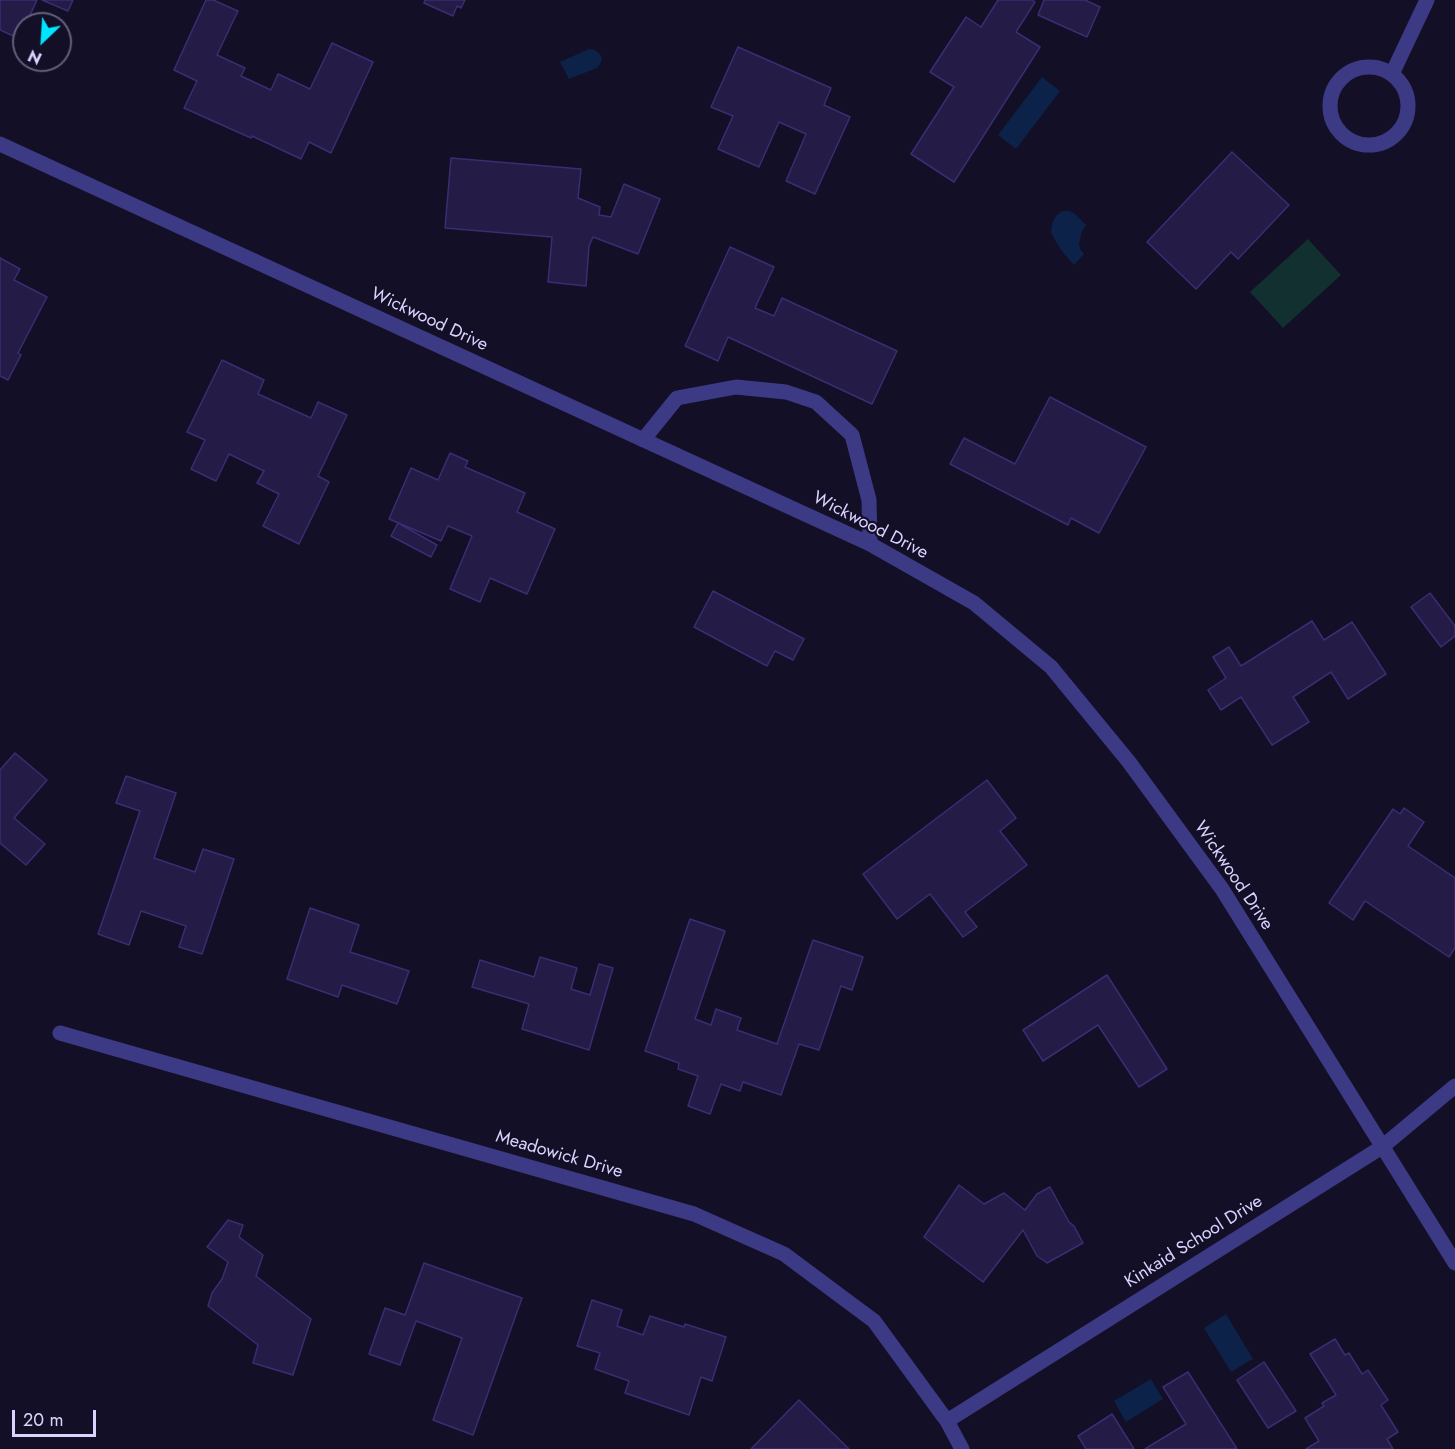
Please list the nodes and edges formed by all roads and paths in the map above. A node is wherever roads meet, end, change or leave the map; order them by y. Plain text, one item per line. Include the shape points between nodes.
1 (1426, 0) edge
2 (1392, 74) junction
3 (0, 144) edge
4 (643, 440) junction
5 (870, 544) junction
6 (60, 1033) dead end
7 (1455, 1086) edge
8 (1382, 1147) junction
9 (1455, 1263) edge
10 (947, 1421) junction
11 (962, 1449) edge

1 - 2 street
2 - 2 street via 1381,68 1356,68 1336,84 1329,108 1332,120 1348,140 1374,145 1397,134 1409,110 1405,90
3 - 4 street, Wickwood Drive
4 - 5 street, Wickwood Drive
4 - 5 street via 677,398 736,387 786,392 816,402 852,435 869,500
5 - 8 street, Wickwood Drive via 974,603 1051,668 1129,762 1222,889
6 - 10 street, Meadowick Drive via 694,1214 784,1254 874,1321
7 - 8 street, Kinkaid School Drive
8 - 9 street, Wickwood Drive
8 - 10 street, Kinkaid School Drive
10 - 11 street, Meadowick Drive

